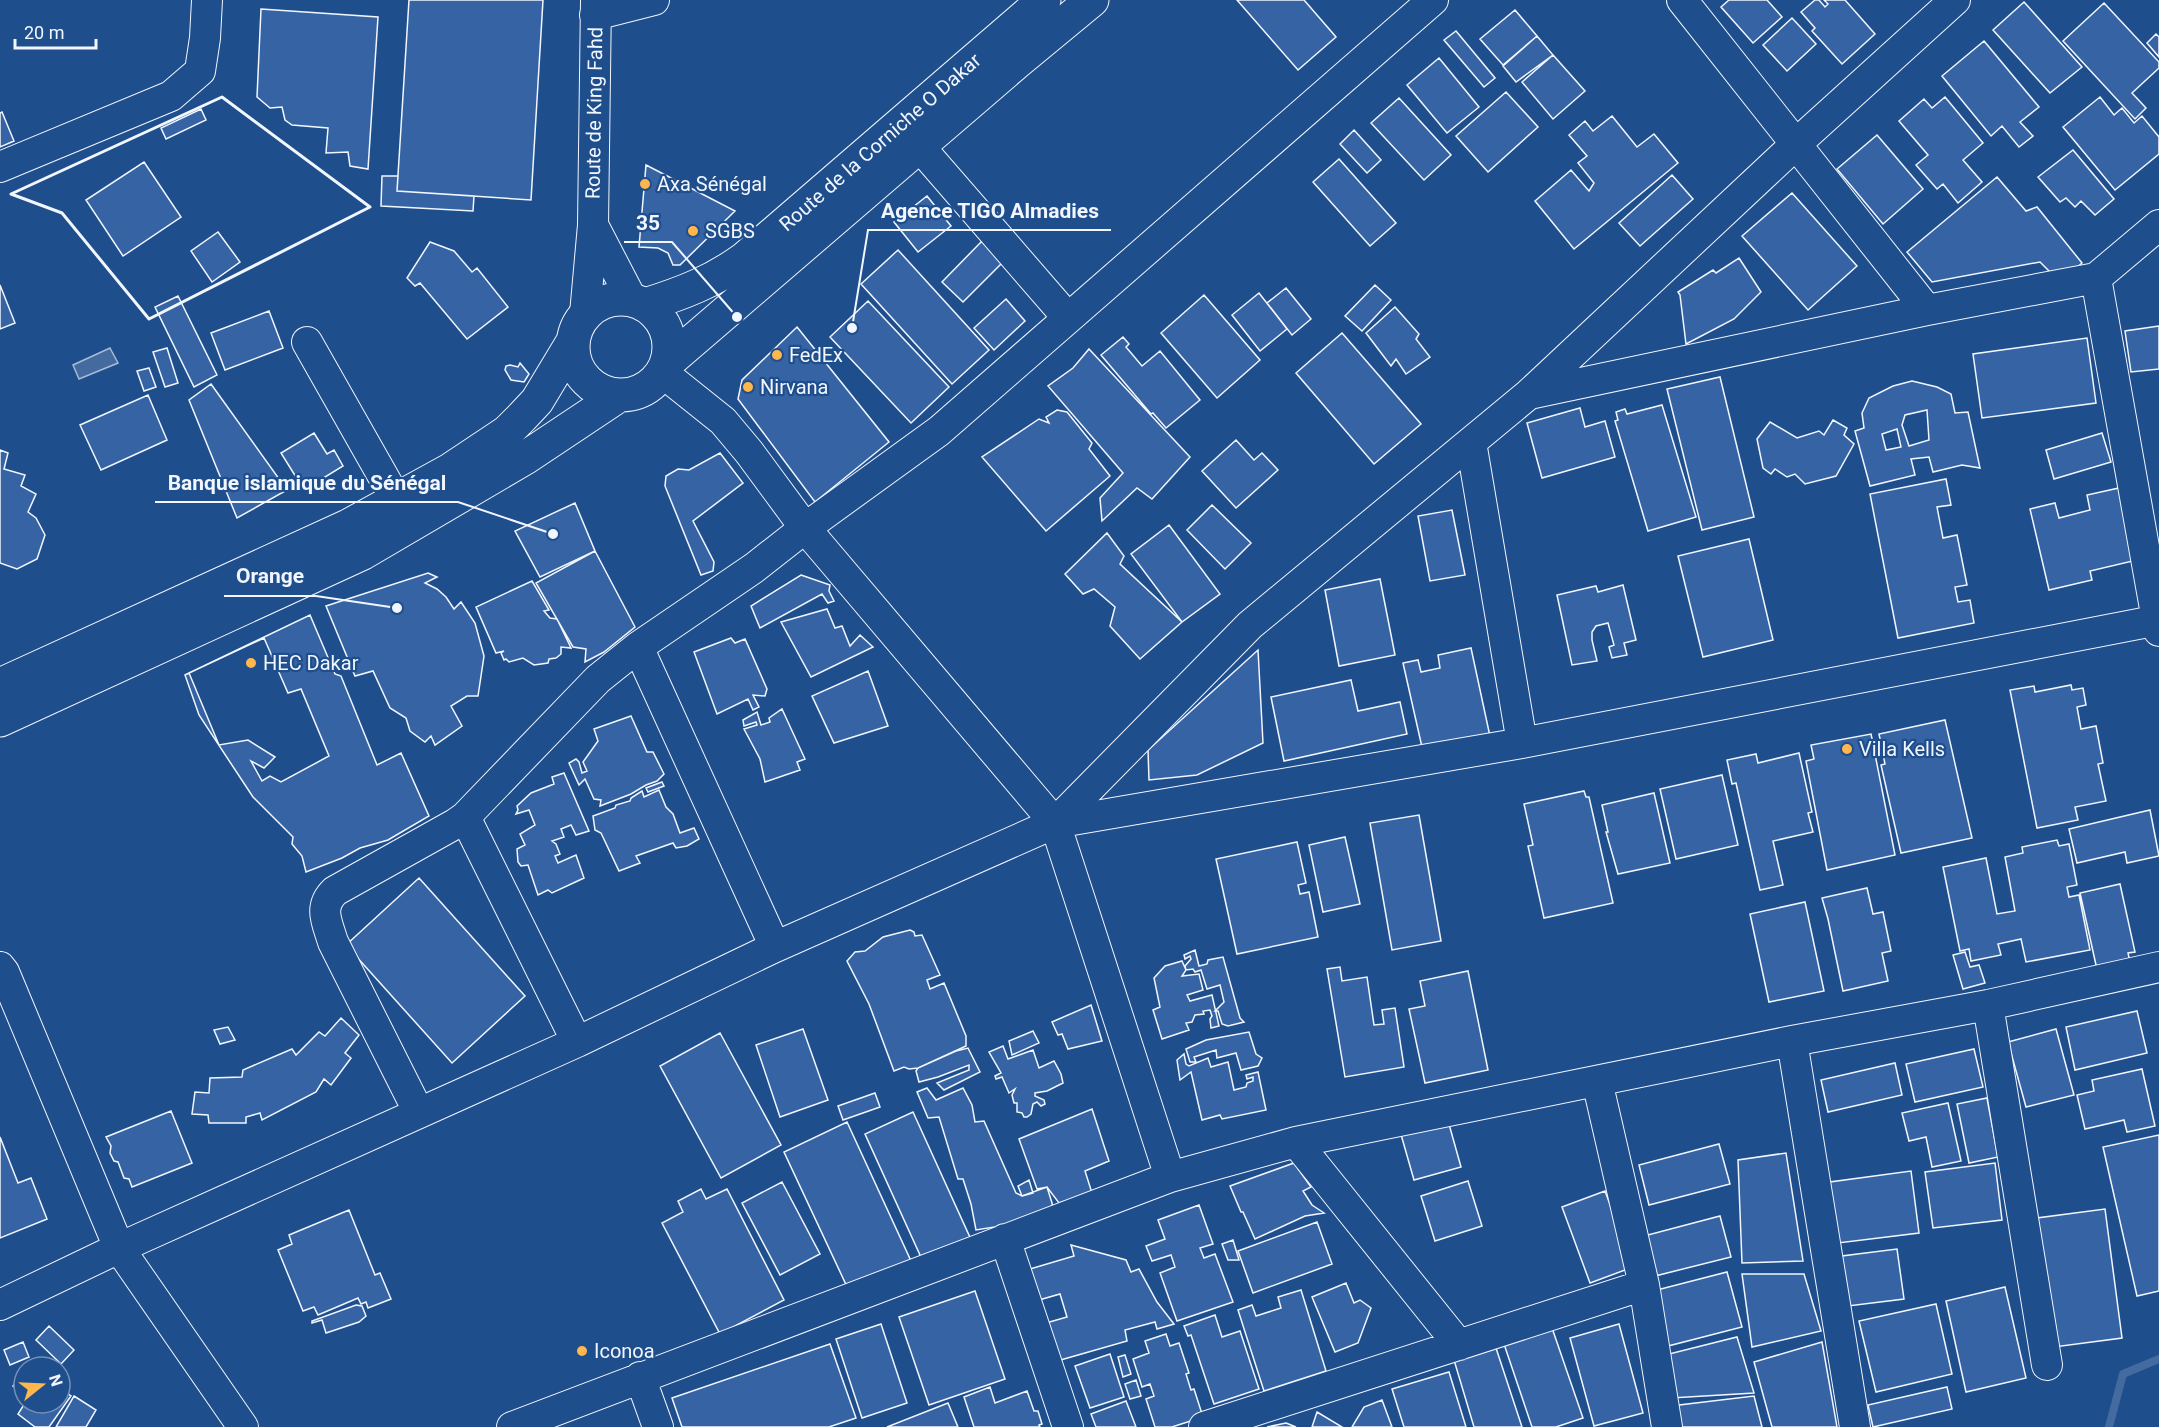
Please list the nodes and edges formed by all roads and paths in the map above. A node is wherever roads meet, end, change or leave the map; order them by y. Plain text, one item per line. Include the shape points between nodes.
1 (207, 0) edge
2 (654, 0) edge
3 (1044, 0) edge
4 (1092, 0) edge
5 (1433, 0) edge
6 (1682, 0) edge
7 (1955, 0) edge
8 (596, 7) edge
9 (1796, 144) junction
10 (919, 146) junction
11 (0, 167) edge
12 (593, 225) junction
13 (2159, 225) edge
14 (2096, 278) junction
15 (638, 303) junction
16 (1927, 310) junction
17 (1068, 318) junction
18 (579, 329) junction
19 (307, 342) dead end
20 (665, 367) junction
21 (1529, 394) junction
22 (618, 396) junction
23 (1471, 442) junction
24 (396, 499) junction
25 (805, 528) junction
26 (2158, 624) edge
27 (638, 647) junction
28 (0, 685) edge
29 (0, 720) edge
30 (1522, 743) junction
31 (465, 817) junction
32 (1055, 823) junction
33 (775, 947) junction
34 (0, 967) edge
35 (2159, 967) edge
36 (1988, 1005) junction
37 (1791, 1041) junction
38 (577, 1042) junction
39 (1597, 1081) junction
40 (419, 1113) junction
41 (1296, 1142) junction
42 (1170, 1177) junction
43 (1005, 1239) junction
44 (120, 1248) junction
45 (1644, 1285) junction
46 (0, 1305) edge
47 (1459, 1345) junction
48 (2047, 1365) dead end
49 (640, 1377) junction
50 (243, 1427) edge
51 (512, 1427) edge
52 (658, 1427) edge
53 (1068, 1427) edge
54 (1204, 1427) edge
55 (1666, 1427) edge
56 (1855, 1427) edge

1 - 11 street via 200,71 171,96
2 - 8 street
3 - 15 highway, Route de la Corniche O Dakar via 744,259 688,291
4 - 10 highway, Route de la Corniche O Dakar
5 - 17 street
6 - 9 street
7 - 9 street
8 - 12 street, Route de King Fahd
9 - 16 street
9 - 21 street
10 - 17 street
10 - 20 highway, Route de la Corniche O Dakar
12 - 15 street, Route de King Fahd
12 - 18 street, Route de King Fahd
13 - 14 street
14 - 16 street
14 - 26 street
15 - 18 highway via 606,301 595,306
15 - 20 highway via 654,312 666,329 670,351
16 - 21 street
17 - 25 street via 939,431
18 - 22 highway via 573,354 581,375 597,390
18 - 24 highway via 537,401 507,432 450,470
19 - 24 street
20 - 22 highway via 644,391
20 - 25 street via 723,421
21 - 23 street
22 - 29 highway via 525,458 363,553
23 - 30 street
23 - 32 street via 1250,625
24 - 28 highway via 348,526
25 - 27 street
25 - 32 street
26 - 30 street
27 - 31 street via 598,679
27 - 33 street
30 - 32 street
31 - 38 street
31 - 40 street via 326,899 333,942
32 - 33 street
32 - 42 street
33 - 38 street
34 - 44 street
35 - 36 street
36 - 37 street
36 - 48 street
37 - 39 street
37 - 56 street
38 - 40 street
39 - 41 street
39 - 45 street
40 - 44 street
41 - 42 street
41 - 47 street
42 - 43 street
43 - 49 street
43 - 53 street
44 - 46 street
44 - 50 street
45 - 47 street
45 - 55 street
47 - 54 street
49 - 51 street
49 - 52 street

